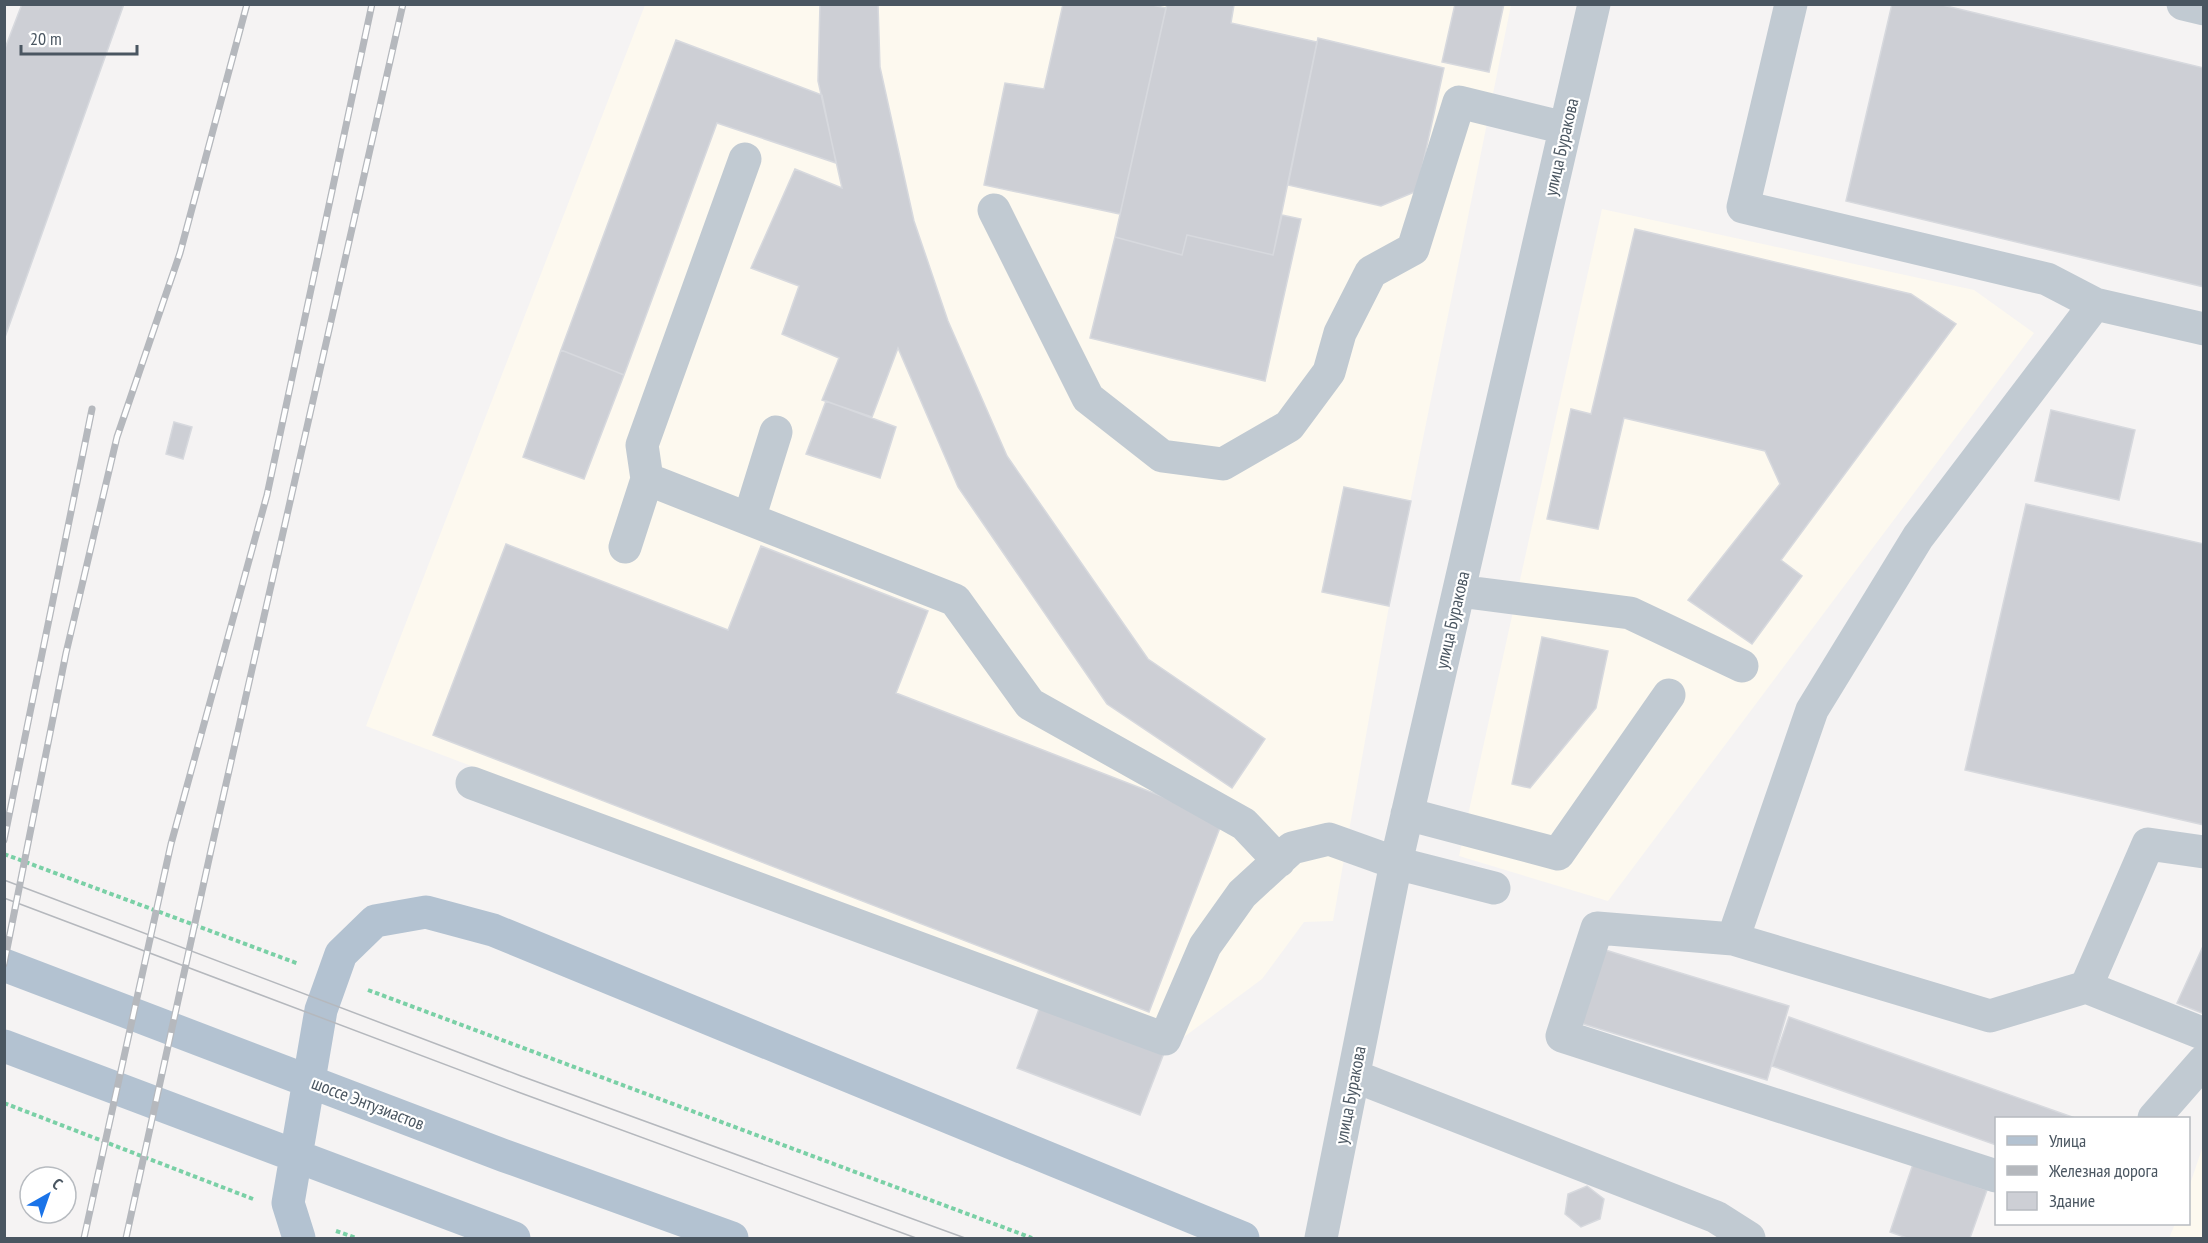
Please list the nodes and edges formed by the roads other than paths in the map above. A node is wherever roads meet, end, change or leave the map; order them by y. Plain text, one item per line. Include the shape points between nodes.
1 (1593, 4) edge
2 (1791, 4) edge
3 (2183, 4) edge
4 (2204, 9) edge
5 (1565, 128) junction
6 (745, 159) dead end
7 (994, 210) dead end
8 (2095, 304) junction
9 (2204, 329) edge
10 (776, 432) dead end
11 (647, 479) junction
12 (749, 519) junction
13 (625, 547) dead end
14 (1459, 591) junction
15 (1742, 666) dead end
16 (1669, 695) dead end
17 (472, 783) dead end
18 (1407, 814) junction
19 (2204, 852) edge
20 (1279, 861) junction
21 (1396, 863) junction
22 (1494, 888) dead end
23 (1733, 939) junction
24 (4, 965) edge
25 (2086, 987) junction
26 (2204, 1034) edge
27 (4, 1046) edge
28 (2204, 1061) edge
29 (1354, 1076) junction
30 (2156, 1117) edge
31 (1995, 1176) edge
32 (502, 1234) edge
33 (299, 1239) edge
34 (732, 1239) edge
35 (1243, 1239) edge
36 (1321, 1239) edge
37 (1749, 1239) edge

1 - 5 street, улица Буракова
2 - 8 street via 1743,207 2047,279
3 - 4 street
5 - 7 street via 1459,102 1413,249 1371,272 1340,333 1329,372 1289,426 1223,464 1162,456 1088,398
5 - 14 street, улица Буракова
6 - 11 street via 642,445
8 - 9 street
8 - 23 street via 1918,537 1812,710
10 - 12 street
11 - 12 street
11 - 13 street
12 - 20 street via 955,600 1030,704 1244,824
14 - 15 street via 1630,613
14 - 18 street, улица Буракова
16 - 18 street via 1557,854
17 - 20 street via 1165,1039 1205,946 1242,894
18 - 21 street, улица Буракова
19 - 25 street via 2148,844
20 - 21 street via 1292,848 1329,839
21 - 22 street
21 - 29 street, улица Буракова
23 - 25 street via 1990,1016
23 - 31 street via 1597,928 1562,1036
24 - 34 main road, шоссе Энтузиастов
25 - 26 street
27 - 32 main road
28 - 30 street
29 - 36 street, улица Буракова
29 - 37 street via 1716,1217
33 - 35 main road via 288,1203 321,1010 341,954 375,921 426,912 493,930

